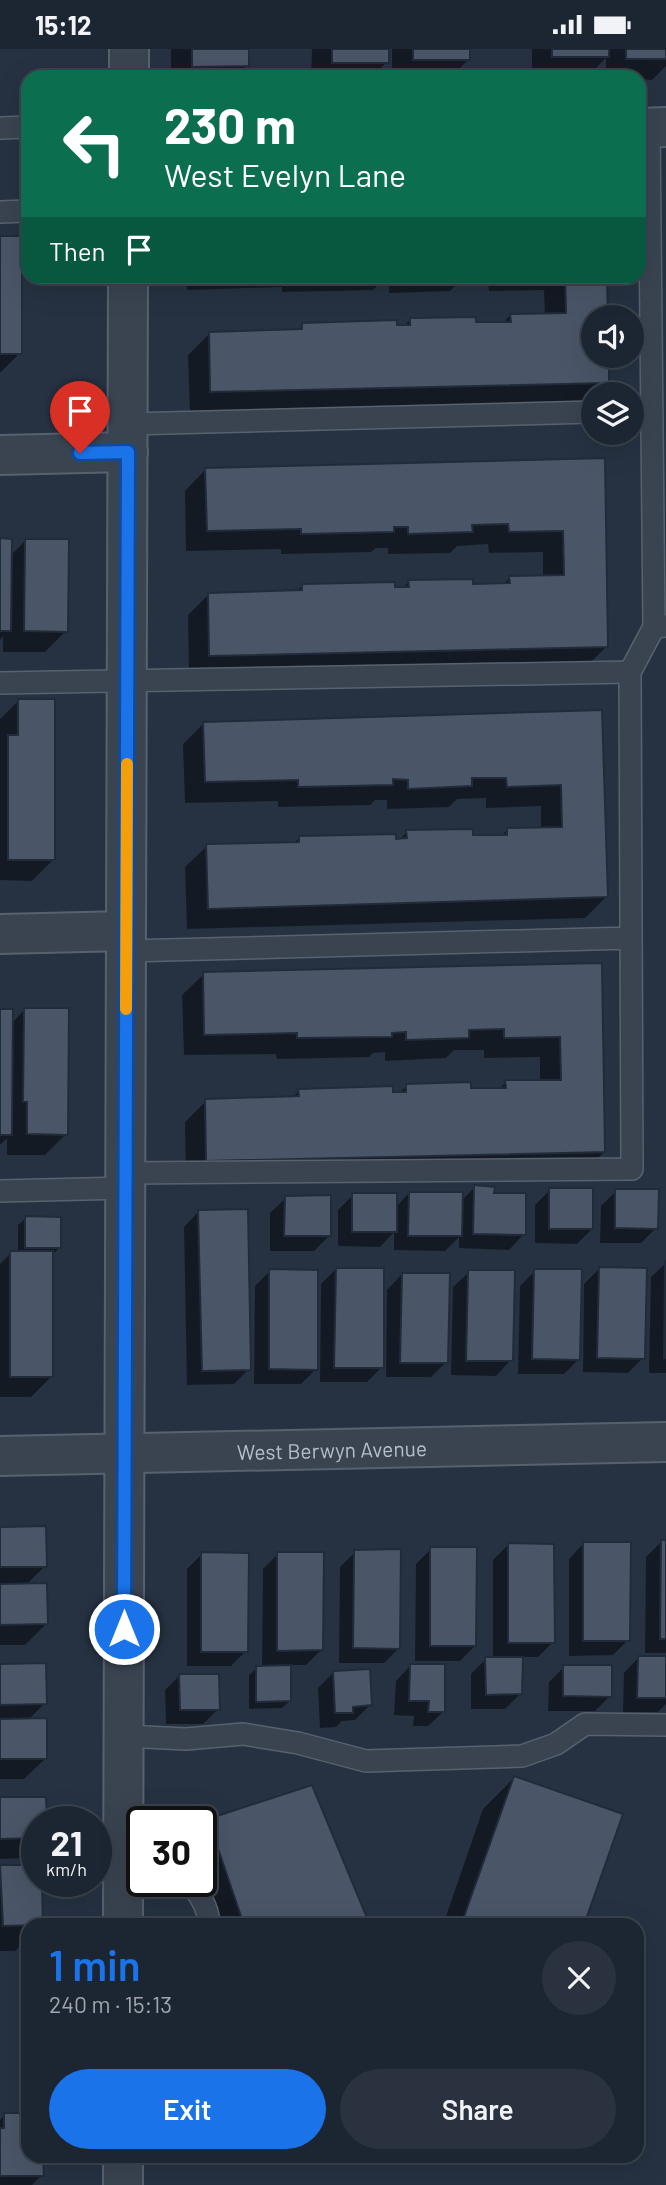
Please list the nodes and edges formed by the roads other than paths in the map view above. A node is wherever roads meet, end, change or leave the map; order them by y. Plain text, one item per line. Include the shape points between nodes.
1 (129, 49) edge
2 (129, 70) edge
3 (21, 127) edge
4 (651, 127) edge
5 (0, 128) edge
6 (21, 211) edge
7 (0, 212) edge
8 (128, 284) edge
9 (643, 382) edge
10 (581, 413) edge
11 (644, 435) edge
12 (128, 438) junction
13 (0, 455) edge
14 (660, 627) edge
15 (630, 672) junction
16 (127, 679) junction
17 (0, 683) edge
18 (0, 934) edge
19 (631, 938) junction
20 (126, 941) junction
21 (125, 1181) junction
22 (0, 1191) edge
23 (666, 1442) edge
24 (125, 1454) junction
25 (0, 1456) edge
26 (666, 1725) edge
27 (124, 1736) junction
28 (129, 1806) edge
29 (128, 1897) edge
30 (199, 1897) edge
31 (124, 1918) edge
32 (209, 1918) edge
33 (122, 2163) edge
34 (122, 2185) edge

1 - 2 street
3 - 5 lane
4 - 9 lane
6 - 7 lane
8 - 12 street
10 - 12 lane
11 - 14 lane
12 - 13 street
12 - 16 street
14 - 15 lane
15 - 16 lane
15 - 19 lane
16 - 17 lane
16 - 20 street
18 - 20 street
19 - 20 lane
19 - 21 lane via 632,1169
20 - 21 street
21 - 22 lane
21 - 24 street
23 - 24 street, West Berwyn Avenue
24 - 25 street, West Berwyn Avenue
24 - 27 street
26 - 27 lane via 585,1724 556,1744 522,1756 366,1761 243,1734 186,1739
27 - 28 street
29 - 31 street
30 - 32 lane
33 - 34 street

